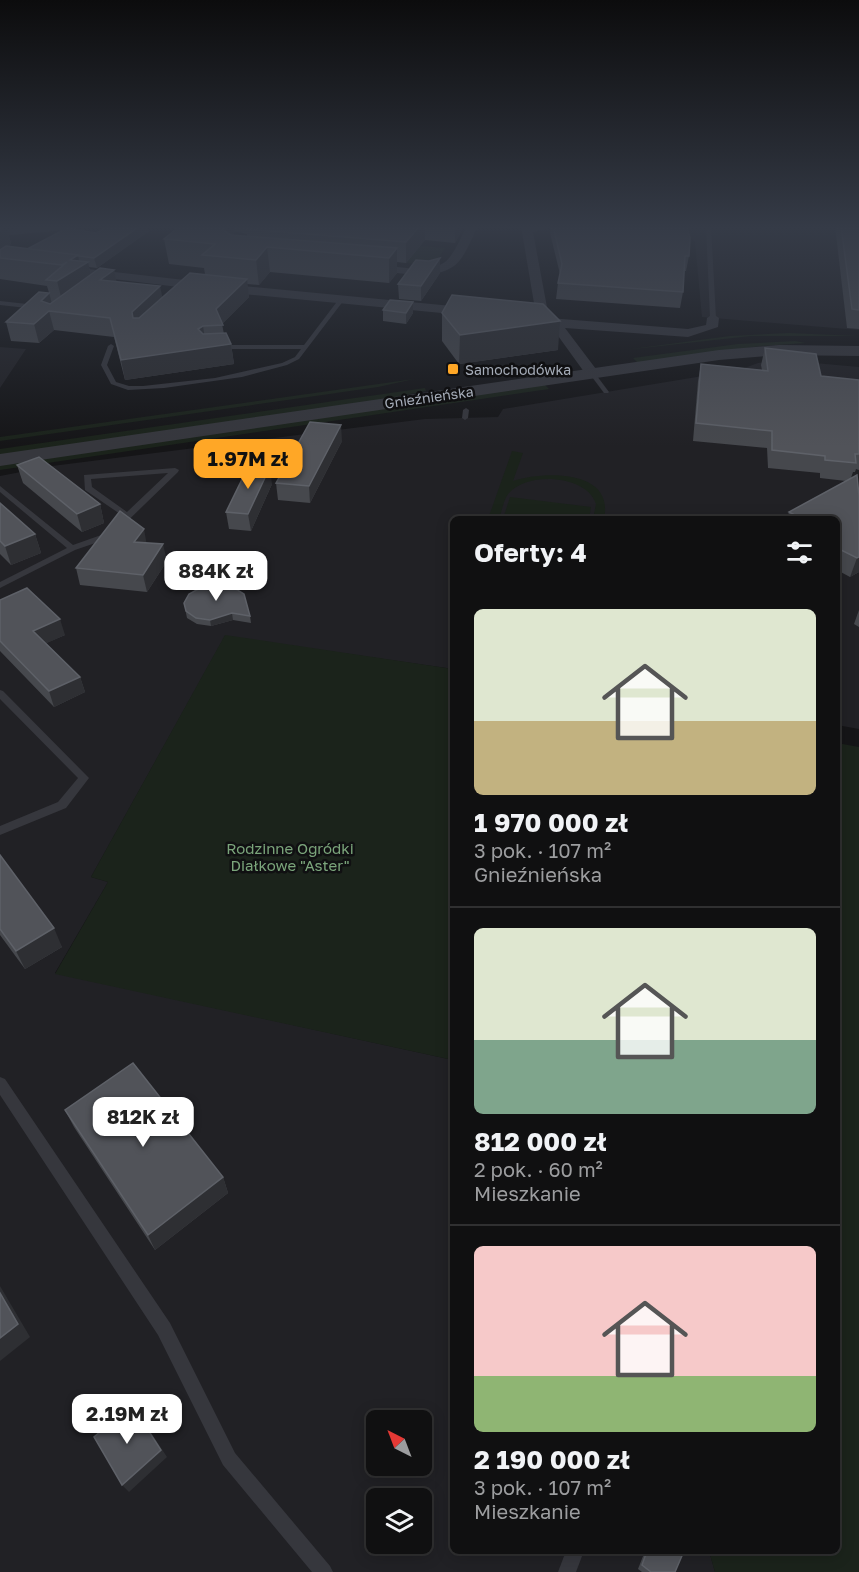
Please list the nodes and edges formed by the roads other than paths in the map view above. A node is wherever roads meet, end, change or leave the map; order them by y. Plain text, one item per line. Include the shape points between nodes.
1 (334, 299) edge
2 (543, 299) edge
3 (712, 299) edge
4 (341, 300) junction
5 (0, 303) edge
6 (45, 308) edge
7 (489, 314) edge
8 (523, 317) edge
9 (713, 318) joint
10 (548, 321) junction
11 (859, 339) edge
12 (111, 346) edge
13 (304, 347) junction
14 (206, 349) edge
15 (859, 351) edge
16 (588, 367) junction
17 (606, 392) dead end
18 (0, 445) edge
19 (0, 460) edge
20 (0, 488) edge
21 (128, 516) junction
22 (72, 548) junction
23 (0, 585) edge
24 (0, 693) edge
25 (0, 831) edge
26 (0, 1083) edge
27 (574, 1554) edge
28 (324, 1572) edge
29 (567, 1572) edge

1 - 4 street
2 - 10 street
3 - 9 lane
4 - 7 street
4 - 13 lane
5 - 6 lane
8 - 10 street
9 - 10 street via 712,327 688,333
10 - 16 street
11 - 16 street, Gnieźnieńska via 749,340
12 - 13 lane via 104,365 113,382 138,389 259,373 288,364
13 - 14 lane
15 - 16 street, Gnieźnieńska via 758,351
16 - 17 lane
16 - 18 street, Gnieźnieńska
16 - 19 street, Gnieźnieńska
20 - 22 lane
21 - 21 lane via 159,485 175,470 87,477 88,488
21 - 22 lane via 107,536
22 - 23 lane
24 - 25 lane via 84,778 62,805
26 - 28 lane via 164,1329 229,1459
27 - 29 lane

